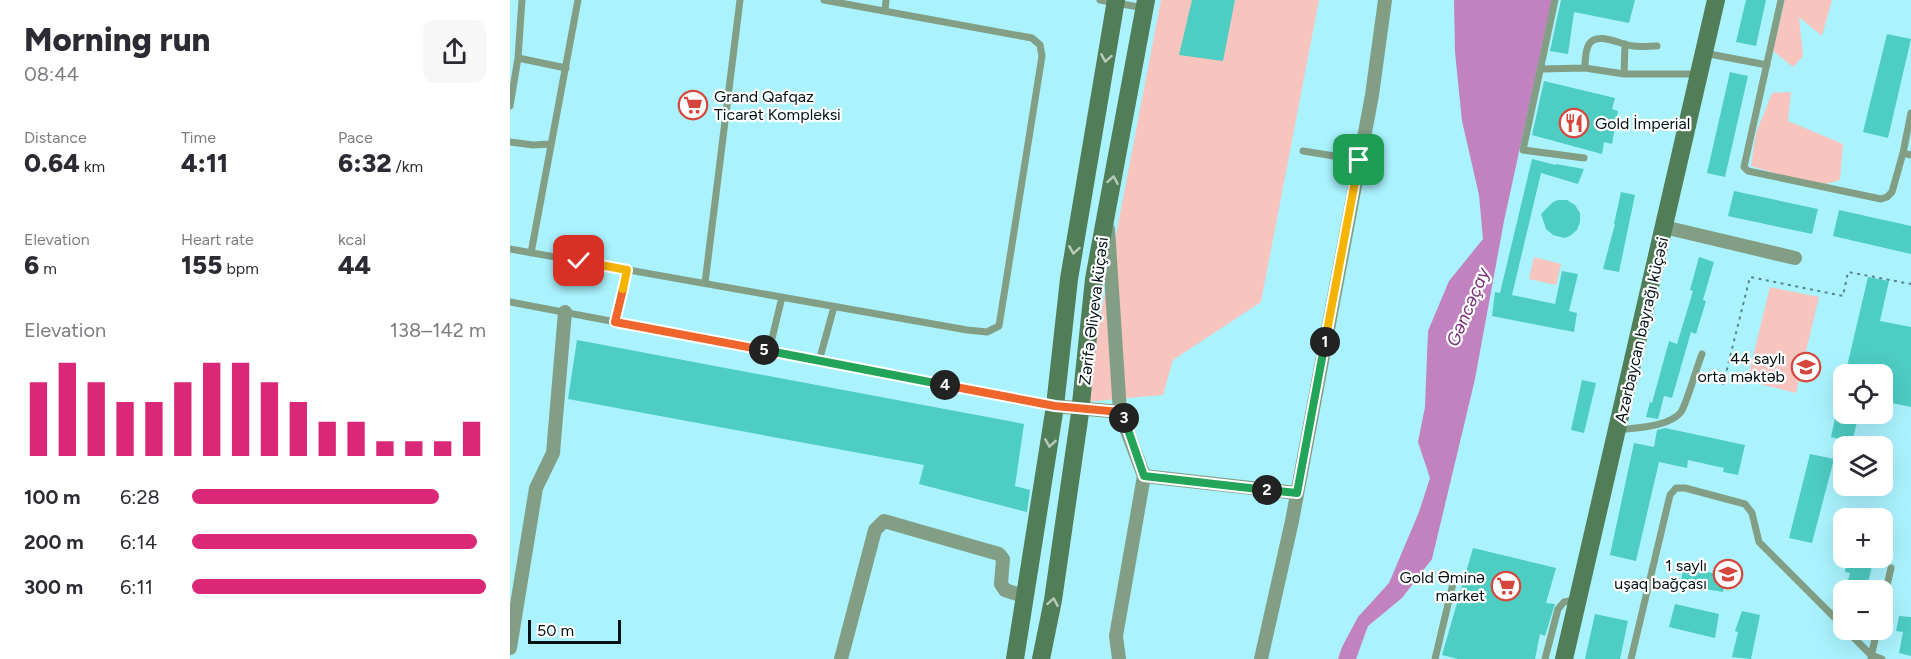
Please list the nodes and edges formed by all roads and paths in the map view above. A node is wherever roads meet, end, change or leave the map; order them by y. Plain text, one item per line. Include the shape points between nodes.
1 (522, 0) edge
2 (578, 0) edge
3 (740, 0) edge
4 (824, 0) edge
5 (886, 0) edge
6 (1385, 0) edge
7 (1555, 0) edge
8 (1716, 0) edge
9 (1781, 0) edge
10 (834, 1) edge
11 (1110, 1) edge
12 (1145, 4) edge
13 (885, 11) junction
14 (1625, 45) junction
15 (1657, 46) dead end
16 (1704, 53) junction
17 (518, 58) junction
18 (1767, 65) junction
19 (566, 68) junction
20 (1584, 68) junction
21 (1541, 69) junction
22 (1624, 74) junction
23 (1699, 74) junction
24 (510, 106) edge
25 (1911, 113) edge
26 (510, 142) edge
27 (551, 144) junction
28 (1303, 151) dead end
29 (1903, 153) junction
30 (1911, 154) edge
31 (1584, 158) dead end
32 (1359, 160) junction
33 (1107, 213) junction
34 (1664, 227) junction
35 (510, 249) edge
36 (531, 253) junction
37 (1795, 258) dead end
38 (627, 270) junction
39 (705, 284) junction
40 (1911, 284) edge
41 (783, 297) junction
42 (510, 302) edge
43 (834, 307) junction
44 (565, 312) junction
45 (615, 322) junction
46 (769, 351) junction
47 (1702, 354) dead end
48 (819, 361) junction
49 (1722, 385) dead end
50 (1055, 406) junction
51 (1081, 407) junction
52 (1120, 412) junction
53 (1617, 430) junction
54 (1144, 476) junction
55 (1297, 493) junction
56 (1891, 568) dead end
57 (1454, 579) dead end
58 (1888, 580) edge
59 (1026, 597) junction
60 (1578, 599) junction
61 (1833, 617) edge
62 (1855, 640) edge
63 (1875, 640) edge
64 (510, 648) edge
65 (1871, 657) edge
66 (841, 659) edge
67 (1015, 659) edge
68 (1041, 659) edge
69 (1119, 659) edge
70 (1262, 659) edge
71 (1435, 659) edge
72 (1545, 659) edge
73 (1564, 659) edge
74 (1631, 659) edge
75 (1882, 659) edge

1 - 17 lane
2 - 19 lane
3 - 39 lane
4 - 10 lane
5 - 13 lane
6 - 32 street
7 - 21 lane
8 - 16 street, Azərbaycan bayrağı küçəsi
9 - 18 lane
10 - 13 lane
11 - 12 lane
11 -> 50 street, Zərifə Əliyeva küçəsi via 1069,279
33 -> 12 street, Zərifə Əliyeva küçəsi
13 - 43 lane via 1032,38 1040,45 1042,56 999,326 987,332 967,330
14 - 15 lane
14 - 20 lane via 1594,39 1586,51
14 - 22 lane
16 - 18 lane
16 - 23 street, Azərbaycan bayrağı küçəsi
17 - 19 lane
17 - 24 lane
18 - 29 lane via 1744,167 1748,171 1881,200 1892,192
19 - 27 lane
20 - 21 lane
20 - 22 lane
21 - 31 lane via 1523,150
22 - 23 lane
23 - 34 street, Azərbaycan bayrağı küçəsi
25 - 29 lane
26 - 27 lane
27 - 36 lane
28 - 32 lane
29 - 30 lane
32 - 55 street
33 - 51 street, Zərifə Əliyeva küçəsi via 1094,279
33 - 52 street
34 - 37 street
34 - 53 street, Azərbaycan bayrağı küçəsi
35 - 36 lane
36 - 38 lane
38 - 39 lane
38 - 45 lane
39 - 41 lane
40 - 49 path via 1848,272 1843,296 1750,277
41 - 43 lane
41 - 46 lane
42 - 44 lane
43 - 48 lane
44 - 45 lane
44 - 64 street via 553,453 536,488
45 - 46 lane
46 - 48 lane
47 - 53 lane via 1680,412 1658,424
48 - 50 lane
50 - 51 street
50 -> 59 street, Zərifə Əliyeva küçəsi
51 - 52 street
68 -> 51 street, Zərifə Əliyeva küçəsi
52 - 54 street
53 - 60 street, Azərbaycan bayrağı küçəsi
54 - 55 street
54 - 69 street via 1116,636
55 - 70 street
56 - 58 lane
57 - 71 lane
59 - 66 street via 1005,590 1001,584 1003,559 999,554 884,521 875,530
59 - 67 street, Zərifə Əliyeva küçəsi
60 - 72 lane via 1564,602 1558,609
60 - 73 street, Azərbaycan bayrağı küçəsi
61 - 74 lane via 1758,542 1752,513 1745,504 1676,488 1670,495
62 - 65 lane
63 - 65 lane
65 - 75 lane

